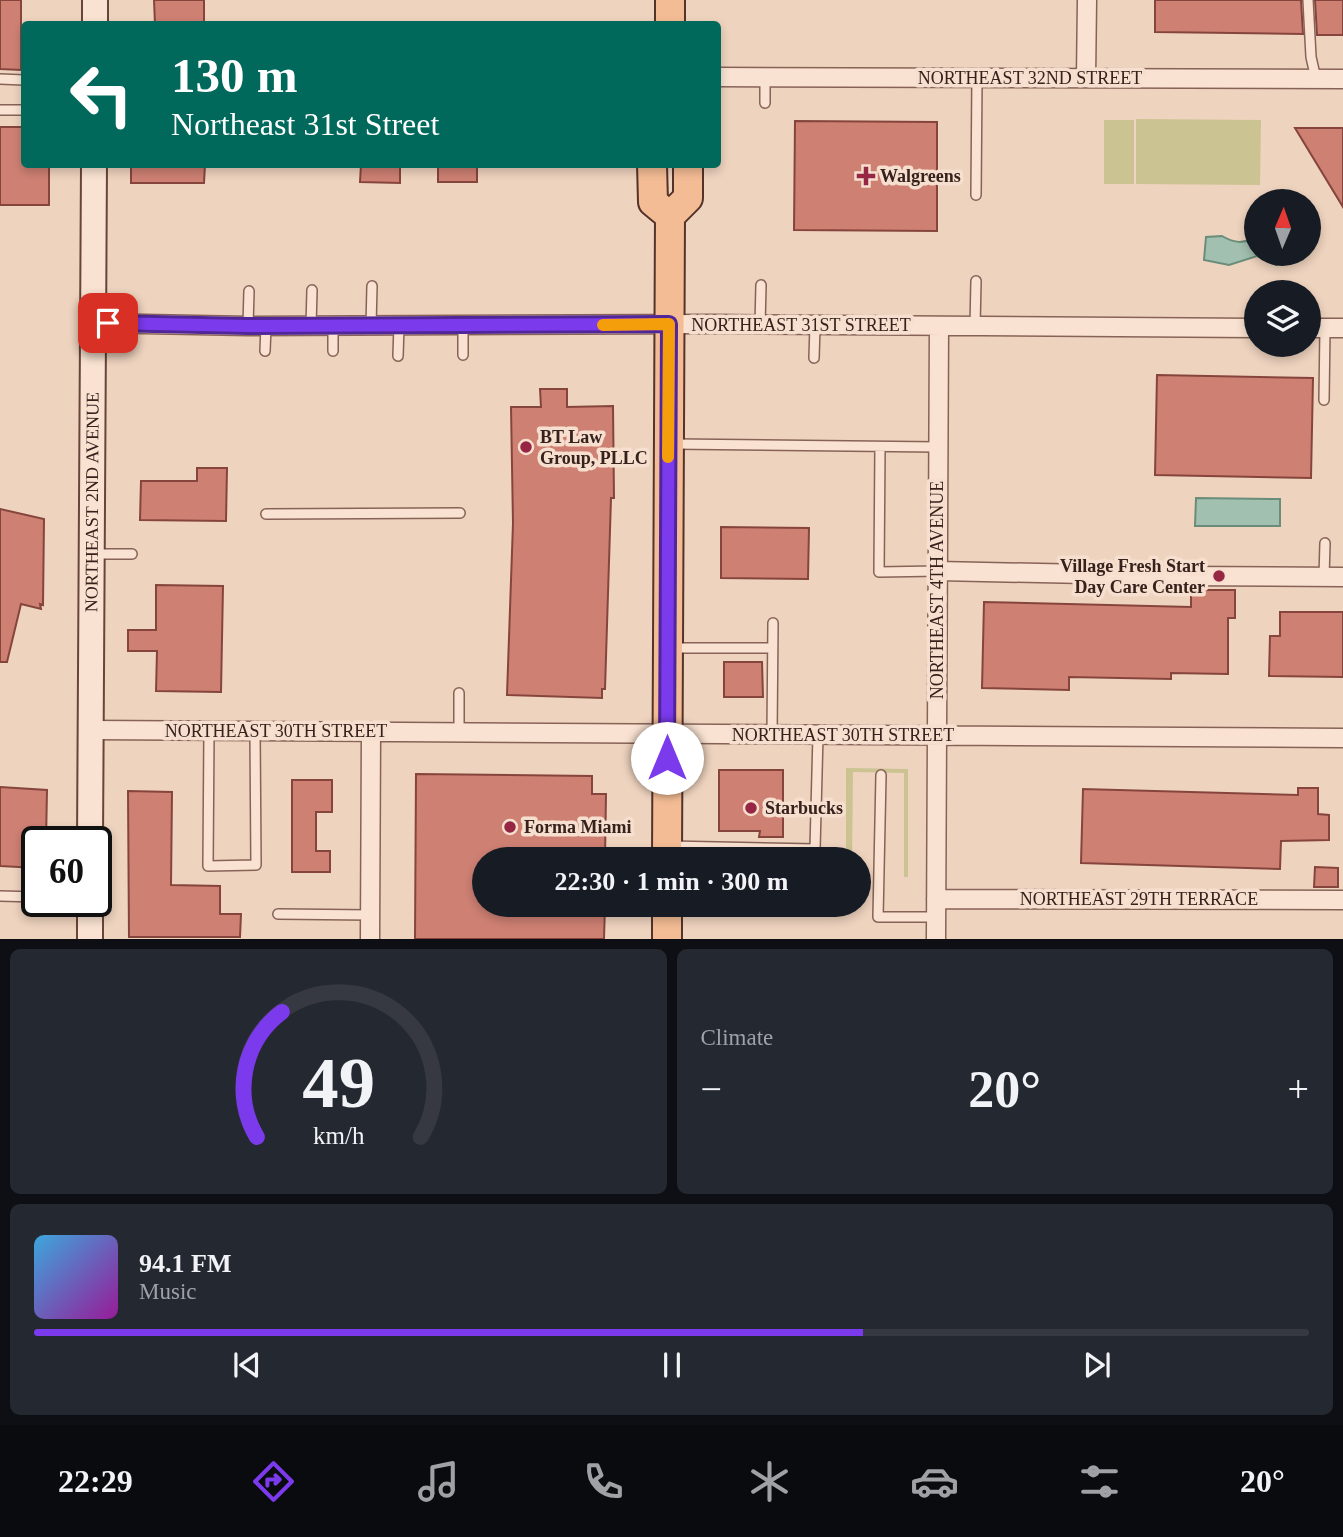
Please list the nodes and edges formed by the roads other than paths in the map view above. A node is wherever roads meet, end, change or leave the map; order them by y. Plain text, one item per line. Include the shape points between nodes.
1 (95, 0) edge
2 (670, 0) edge
3 (1087, 0) edge
4 (1308, 0) edge
5 (95, 21) edge
6 (670, 21) edge
7 (721, 77) edge
8 (765, 78) junction
9 (977, 78) junction
10 (1086, 78) junction
11 (0, 79) edge
12 (1316, 79) junction
13 (1343, 79) edge
14 (21, 80) edge
15 (765, 103) dead end
16 (0, 110) edge
17 (21, 110) edge
18 (94, 168) edge
19 (652, 168) edge
20 (688, 168) edge
21 (976, 195) dead end
22 (670, 216) junction
23 (976, 281) dead end
24 (761, 285) dead end
25 (372, 286) dead end
26 (312, 290) dead end
27 (249, 291) dead end
28 (93, 323) junction
29 (669, 324) junction
30 (760, 325) junction
31 (257, 326) junction
32 (311, 326) junction
33 (333, 326) junction
34 (371, 326) junction
35 (399, 326) junction
36 (463, 326) junction
37 (815, 326) junction
38 (939, 326) junction
39 (975, 326) junction
40 (1244, 328) edge
41 (1321, 328) edge
42 (1343, 328) edge
43 (265, 351) dead end
44 (332, 351) dead end
45 (463, 355) dead end
46 (398, 356) dead end
47 (1320, 357) edge
48 (814, 358) dead end
49 (1324, 400) dead end
50 (668, 444) junction
51 (880, 447) junction
52 (937, 447) junction
53 (460, 513) dead end
54 (265, 514) dead end
55 (1325, 543) dead end
56 (92, 554) junction
57 (132, 554) dead end
58 (938, 571) junction
59 (1324, 577) junction
60 (1343, 577) edge
61 (773, 623) dead end
62 (668, 648) junction
63 (772, 648) junction
64 (459, 693) dead end
65 (92, 730) junction
66 (209, 730) junction
67 (255, 731) junction
68 (371, 731) junction
69 (459, 732) junction
70 (667, 734) junction
71 (772, 734) junction
72 (818, 735) junction
73 (937, 735) junction
74 (1343, 737) edge
75 (881, 775) dead end
76 (90, 826) edge
77 (667, 847) edge
78 (816, 847) edge
79 (0, 896) edge
80 (21, 897) edge
81 (1343, 900) edge
82 (936, 908) junction
83 (278, 914) dead end
84 (370, 915) junction
85 (90, 917) edge
86 (667, 917) edge
87 (90, 939) edge
88 (370, 939) edge
89 (667, 939) edge
90 (936, 939) edge

1 - 5 main road
2 - 6 main road
3 - 10 street
4 - 12 lane
7 - 8 street, NORTHEAST 32ND STREET
8 - 9 street, NORTHEAST 32ND STREET
8 - 15 lane
9 - 10 street, NORTHEAST 32ND STREET
9 - 21 lane
10 - 12 street, NORTHEAST 32ND STREET
11 - 14 lane
12 - 13 street, NORTHEAST 32ND STREET
16 - 17 lane
18 - 28 main road, NORTHEAST 2ND AVENUE
19 - 22 main road via 653,201
20 - 22 main road via 688,198
22 - 29 main road
23 - 39 lane
24 - 30 lane
25 - 34 lane
26 - 32 lane
27 - 31 lane
28 - 31 street, NORTHEAST 31ST STREET
28 - 56 main road, NORTHEAST 2ND AVENUE
29 - 30 street, NORTHEAST 31ST STREET
29 - 36 street, NORTHEAST 31ST STREET
29 - 50 main road
30 - 37 street, NORTHEAST 31ST STREET
31 - 32 street, NORTHEAST 31ST STREET
31 - 43 lane
32 - 33 street, NORTHEAST 31ST STREET
33 - 34 street, NORTHEAST 31ST STREET
33 - 44 lane
34 - 35 street, NORTHEAST 31ST STREET
35 - 36 street, NORTHEAST 31ST STREET
35 - 46 lane
36 - 45 lane
37 - 38 street, NORTHEAST 31ST STREET
37 - 48 lane
38 - 39 street, NORTHEAST 31ST STREET
38 - 52 street, NORTHEAST 4TH AVENUE
39 - 40 street, NORTHEAST 31ST STREET
41 - 42 street
47 - 49 lane
50 - 51 lane
50 - 62 main road
51 - 52 lane
51 - 58 lane via 879,572
52 - 58 street, NORTHEAST 4TH AVENUE
53 - 54 lane
55 - 59 lane
56 - 57 lane
56 - 65 main road, NORTHEAST 2ND AVENUE
58 - 59 street
58 - 73 street, NORTHEAST 4TH AVENUE
59 - 60 street
61 - 63 lane
62 - 63 lane
62 - 70 main road
63 - 71 lane
64 - 69 lane
65 - 66 street, NORTHEAST 30TH STREET
65 - 76 main road, NORTHEAST 2ND AVENUE
66 - 67 street, NORTHEAST 30TH STREET
66 - 67 lane via 208,866 256,865
67 - 68 street, NORTHEAST 30TH STREET
68 - 69 street, NORTHEAST 30TH STREET
68 - 84 street
69 - 70 street, NORTHEAST 30TH STREET
70 - 71 street, NORTHEAST 30TH STREET
70 - 77 main road
71 - 72 street, NORTHEAST 30TH STREET
72 - 73 street, NORTHEAST 30TH STREET
72 - 78 lane
73 - 74 street, NORTHEAST 30TH STREET
73 - 82 street, NORTHEAST 4TH AVENUE
75 - 82 lane via 878,917
79 - 80 lane
81 - 82 street, NORTHEAST 29TH TERRACE
82 - 90 street, NORTHEAST 4TH AVENUE
83 - 84 lane
84 - 88 street
85 - 87 main road
86 - 89 main road

